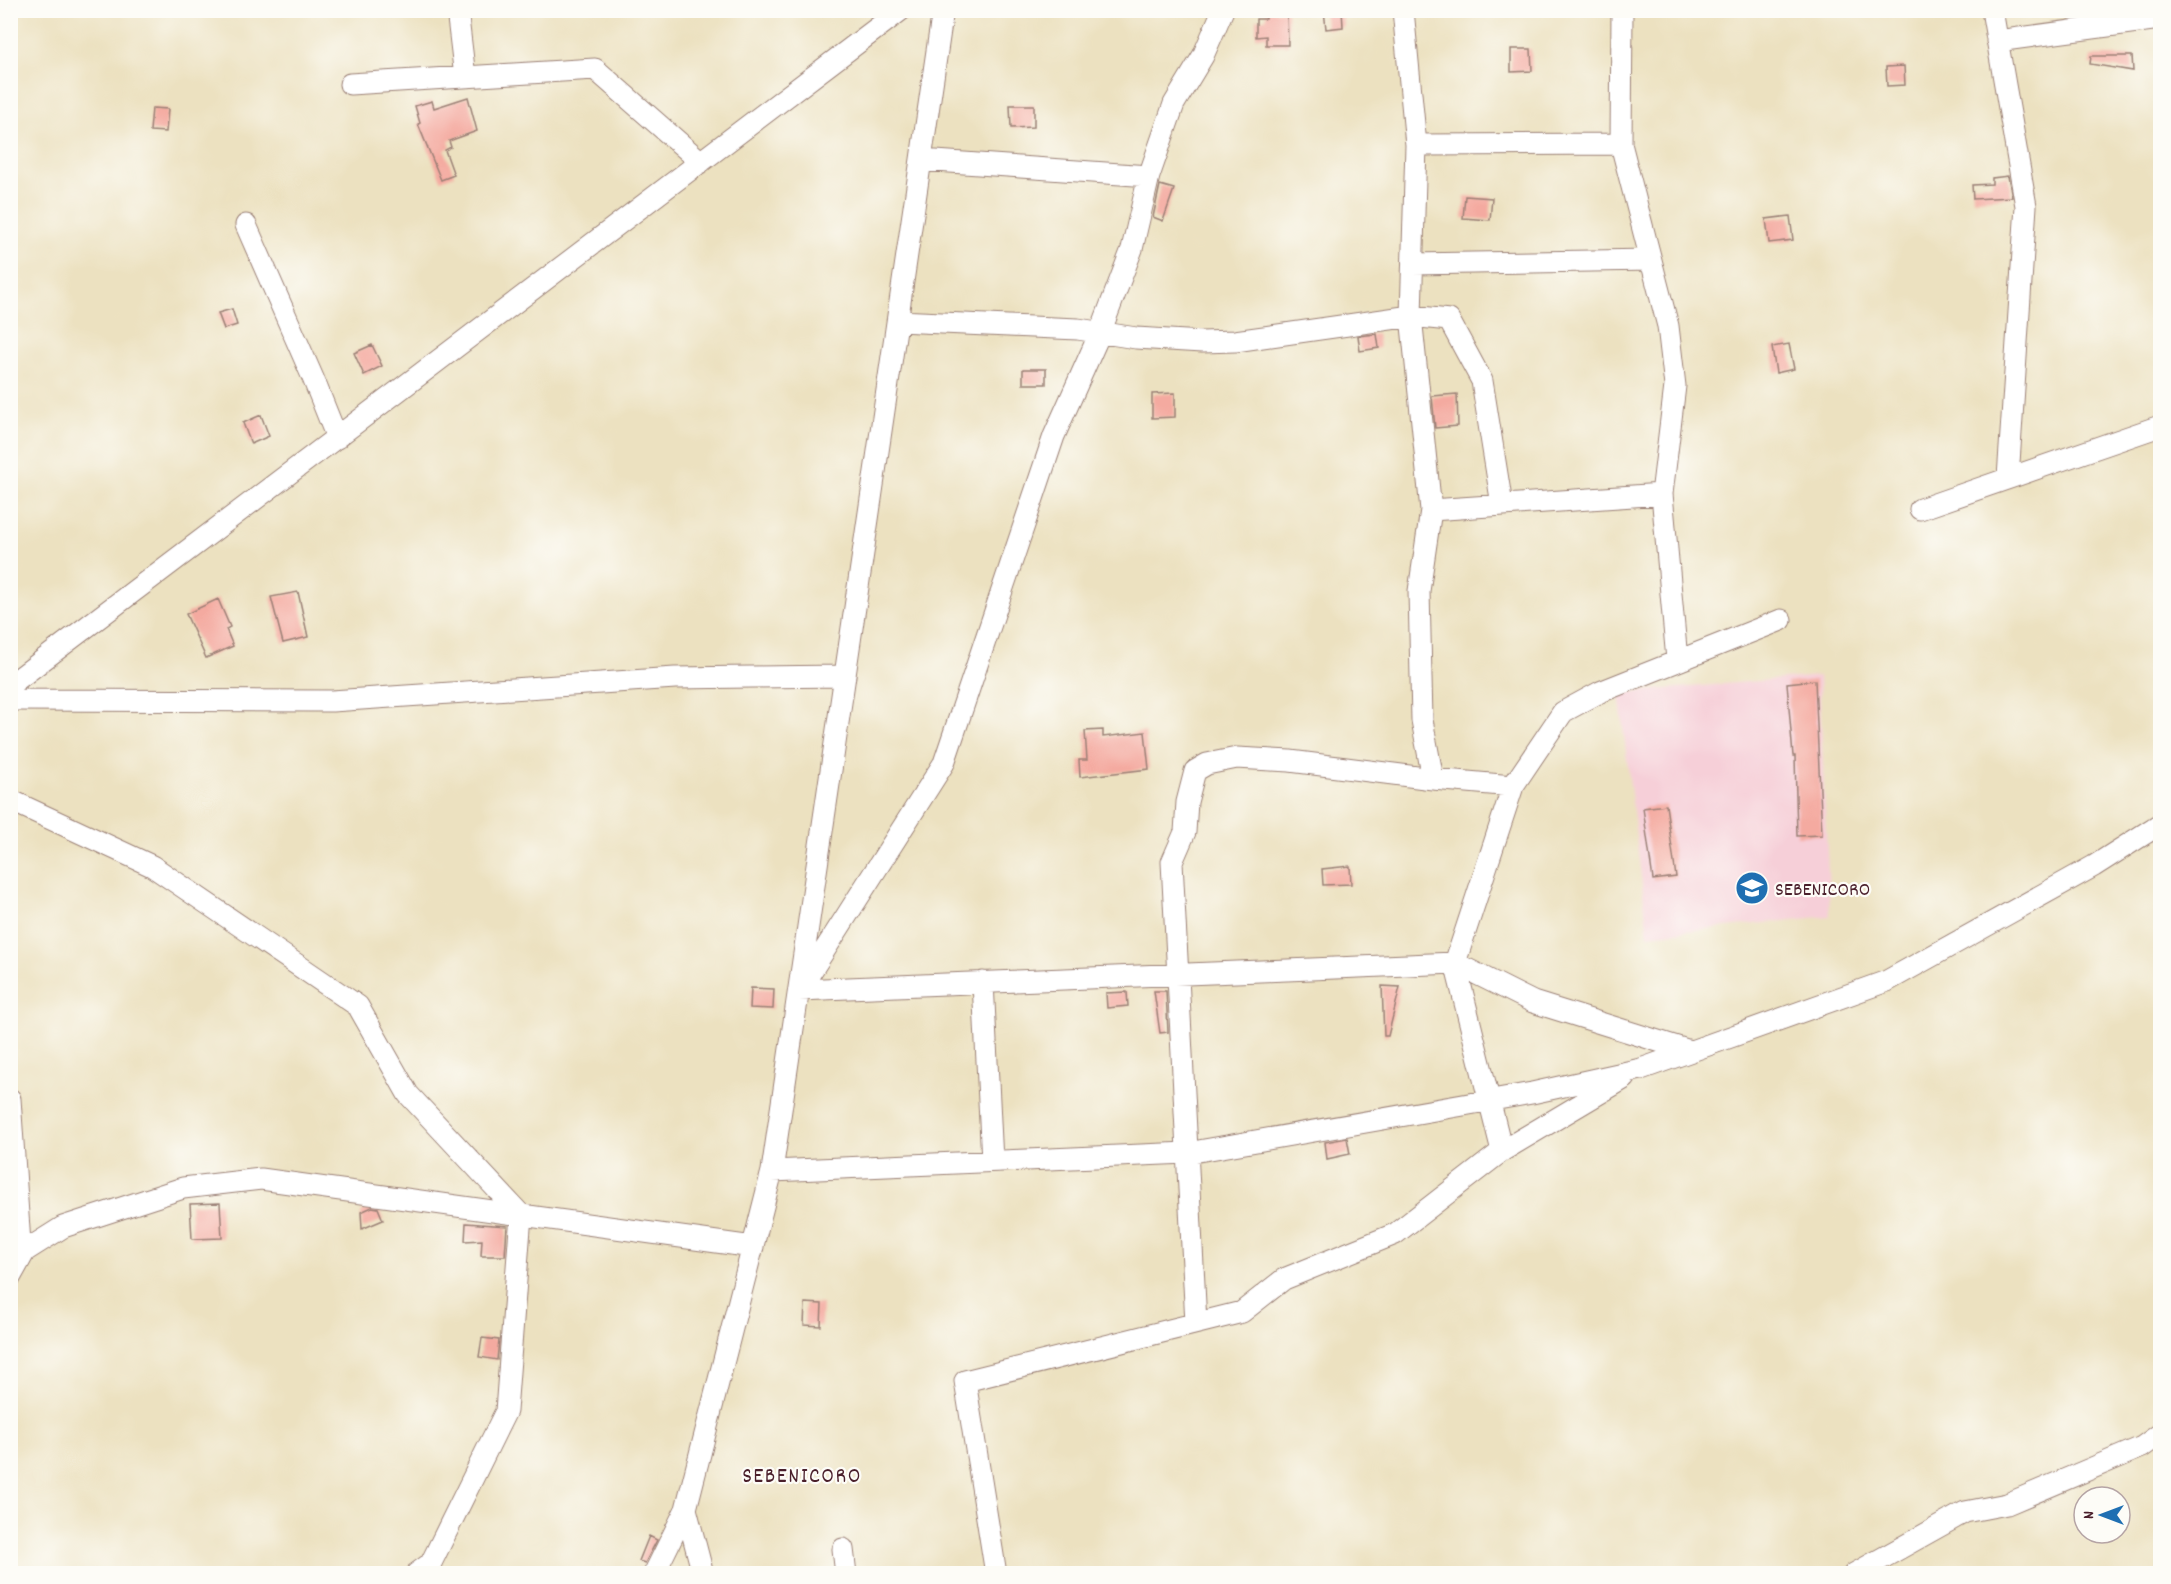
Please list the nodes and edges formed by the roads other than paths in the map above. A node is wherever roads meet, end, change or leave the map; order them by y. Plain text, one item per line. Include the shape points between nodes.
1 (457, 10) edge
2 (901, 10) edge
3 (943, 10) edge
4 (1223, 10) edge
5 (1403, 10) edge
6 (1622, 10) edge
7 (1992, 10) edge
8 (2160, 19) edge
9 (1997, 41) junction
10 (465, 77) junction
11 (350, 84) dead end
12 (1621, 144) junction
13 (1416, 145) junction
14 (921, 160) junction
15 (701, 162) junction
16 (1149, 176) junction
17 (246, 225) dead end
18 (1651, 260) junction
19 (1413, 264) junction
20 (1411, 316) junction
21 (898, 321) junction
22 (1100, 333) junction
23 (2160, 426) edge
24 (337, 438) junction
25 (2008, 478) junction
26 (1662, 494) junction
27 (1502, 505) junction
28 (1920, 509) dead end
29 (1431, 510) junction
30 (1781, 620) dead end
31 (1677, 660) junction
32 (845, 676) junction
33 (10, 685) edge
34 (10, 700) edge
35 (1433, 779) junction
36 (1513, 786) junction
37 (10, 800) edge
38 (2160, 824) edge
39 (1455, 963) junction
40 (1178, 974) junction
41 (983, 982) junction
42 (799, 990) junction
43 (1690, 1051) junction
44 (1641, 1069) junction
45 (10, 1099) edge
46 (1490, 1100) junction
47 (1503, 1151) junction
48 (1186, 1153) junction
49 (993, 1161) junction
50 (772, 1171) junction
51 (521, 1215) junction
52 (753, 1247) junction
53 (21, 1258) junction
54 (10, 1278) edge
55 (1196, 1323) junction
56 (2160, 1434) edge
57 (686, 1509) junction
58 (843, 1549) dead end
59 (416, 1574) edge
60 (654, 1574) edge
61 (703, 1574) edge
62 (846, 1574) edge
63 (996, 1574) edge
64 (1854, 1574) edge

1 - 10 street
2 - 15 street
3 - 14 street
4 - 16 street via 1203,56 1174,104
5 - 13 street
6 - 12 street
7 - 9 street
8 - 9 street
9 - 25 street via 2026,207
10 - 11 street
10 - 15 street via 595,69
12 - 13 street
12 - 18 street
13 - 19 street
14 - 16 street
14 - 21 street
15 - 24 street
16 - 22 street via 1132,249
17 - 24 street
18 - 19 street
18 - 26 street via 1668,326 1675,386
19 - 20 street
20 - 22 street via 1235,341 1168,341
20 - 27 street via 1449,320 1482,381
20 - 29 street
21 - 22 street
21 - 32 street
22 - 42 street via 1054,436 944,763
23 - 25 street
24 - 33 street
25 - 28 street
26 - 27 street
26 - 31 street
27 - 29 street
29 - 35 street via 1419,591 1422,720
30 - 31 street
31 - 36 street via 1563,712
32 - 34 street via 675,678 332,701
32 - 42 street
35 - 36 street
35 - 40 street via 1237,758 1207,764 1195,771 1185,832 1172,862
36 - 39 street
37 - 51 street via 152,866 357,1006 408,1094
38 - 43 street via 2094,866 1887,981
39 - 40 street
39 - 43 street via 1533,1002
39 - 46 street
40 - 41 street
40 - 48 street
41 - 42 street
41 - 49 street
42 - 50 street
43 - 44 street
44 - 46 street
44 - 47 street
45 - 53 street
46 - 47 street
46 - 48 street
47 - 55 street via 1395,1234 1284,1279 1242,1312
48 - 49 street
48 - 55 street
49 - 50 street
50 - 52 street
51 - 52 street
51 - 53 street via 261,1179 183,1188 63,1227 25,1251
51 - 59 street via 506,1411 431,1563
52 - 57 street
53 - 54 street
55 - 63 street via 964,1381
56 - 64 street via 2142,1447 2007,1504 1965,1512
57 - 60 street
57 - 61 street
58 - 62 street

